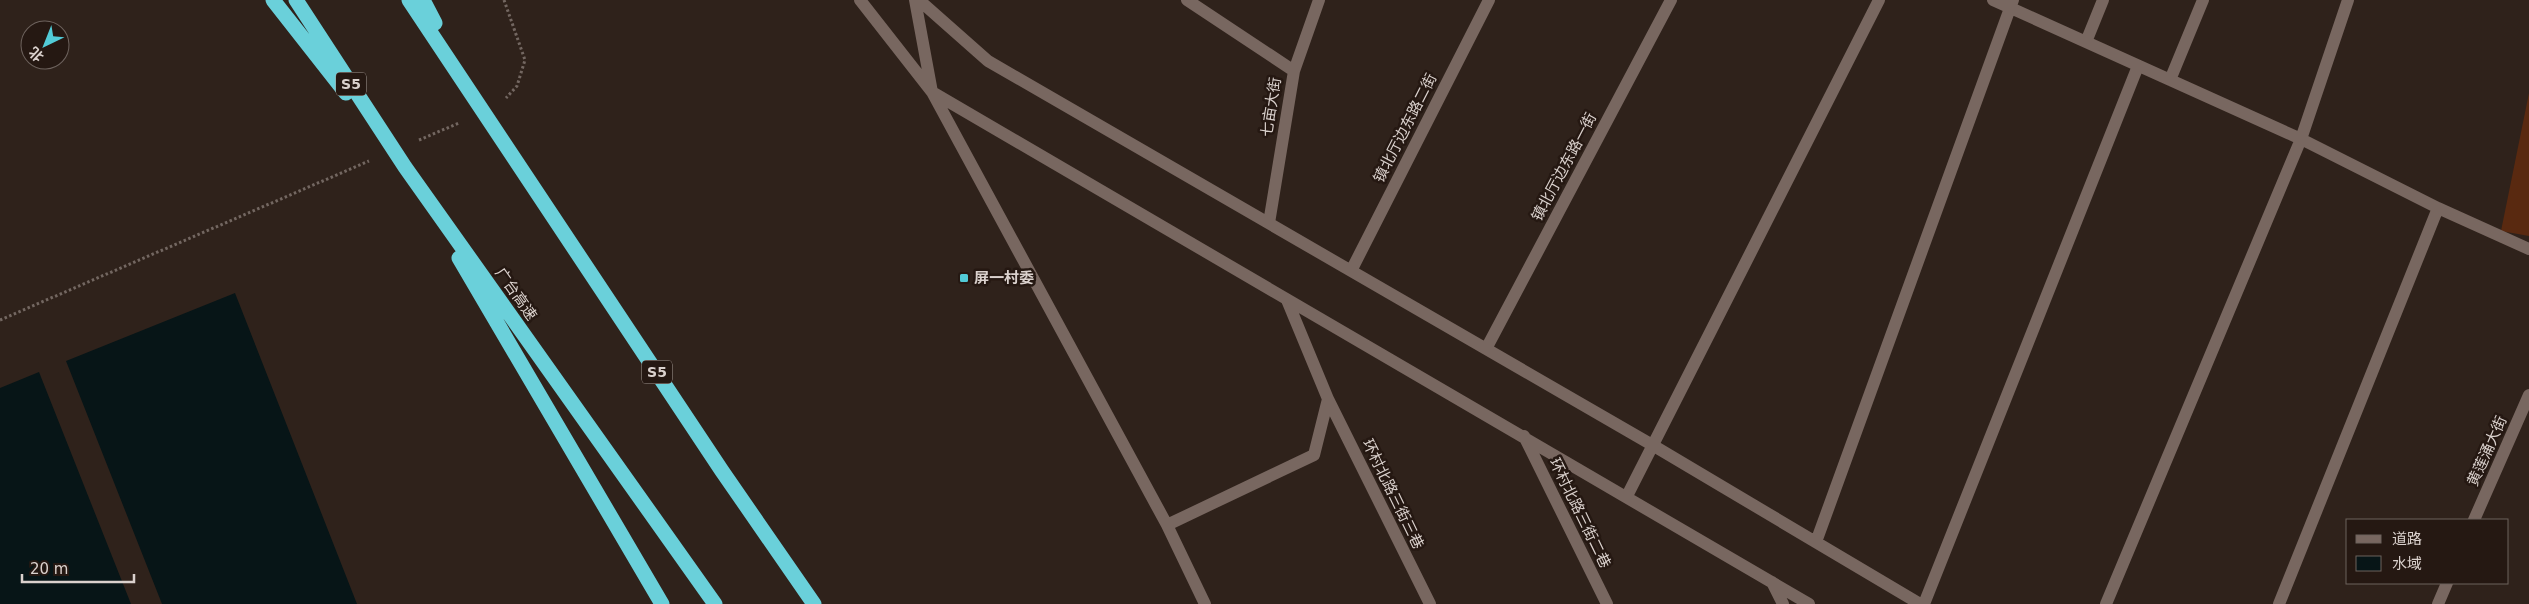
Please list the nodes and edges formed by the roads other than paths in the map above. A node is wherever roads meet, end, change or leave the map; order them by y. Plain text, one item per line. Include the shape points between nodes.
1 (273, 0) edge
2 (296, 0) edge
3 (409, 0) edge
4 (422, 0) edge
5 (860, 0) edge
6 (915, 0) edge
7 (919, 0) edge
8 (1187, 0) edge
9 (1319, 0) edge
10 (1489, 0) edge
11 (1671, 0) edge
12 (1879, 0) edge
13 (1992, 0) edge
14 (2103, 0) edge
15 (2203, 0) edge
16 (2348, 0) edge
17 (2012, 3) edge
18 (2086, 42) junction
19 (2138, 66) junction
20 (1294, 71) junction
21 (2170, 80) junction
22 (932, 92) junction
23 (502, 139) junction
24 (2301, 140) junction
25 (405, 167) junction
26 (2438, 208) junction
27 (1269, 223) junction
28 (2529, 249) edge
29 (1351, 271) junction
30 (1287, 300) junction
31 (1486, 349) junction
32 (2529, 395) edge
33 (1328, 399) junction
34 (1524, 436) junction
35 (1654, 446) junction
36 (1627, 496) junction
37 (2474, 519) edge
38 (1166, 525) junction
39 (1816, 542) junction
40 (1772, 582) junction
41 (2447, 584) edge
42 (662, 604) edge
43 (714, 604) edge
44 (814, 604) edge
45 (1205, 604) edge
46 (1430, 604) edge
47 (1607, 604) edge
48 (1783, 604) edge
49 (1809, 604) edge
50 (1920, 604) edge
51 (1924, 604) edge
52 (2106, 604) edge
53 (2278, 604) edge
54 (2438, 604) edge

1 - 25 highway
2 - 25 highway, 广台高速 / S5
3 - 23 highway, S5
4 - 23 highway
5 - 22 street
6 - 22 street
7 - 27 street via 988,61
8 - 20 street
9 - 20 street, 七亩大街
10 - 29 street, 镇北厅边东路二街
11 - 31 street, 镇北厅边东路一街
12 - 35 street
13 - 17 street
14 - 18 street
15 - 21 street
16 - 24 street
17 - 18 street
17 - 39 street
18 - 19 street
19 - 21 street
19 - 51 street
20 - 27 street, 七亩大街
21 - 24 street
22 - 30 street
22 - 38 street
23 - 44 highway, S5
24 - 26 street
24 - 52 street
25 - 42 highway
25 - 43 highway, 广台高速 / S5
26 - 28 street
26 - 53 street
27 - 29 street
29 - 31 street
30 - 33 street, 环村北路三街三巷
30 - 34 street
31 - 35 street
32 - 37 street, 黄莲涌大街
33 - 38 street via 1314,455
33 - 46 street, 环村北路三街三巷
34 - 36 street
34 - 47 street, 环村北路三街二巷
35 - 36 street
35 - 39 street
36 - 40 street
38 - 45 street
39 - 50 street
40 - 48 street
40 - 49 street
41 - 54 street

